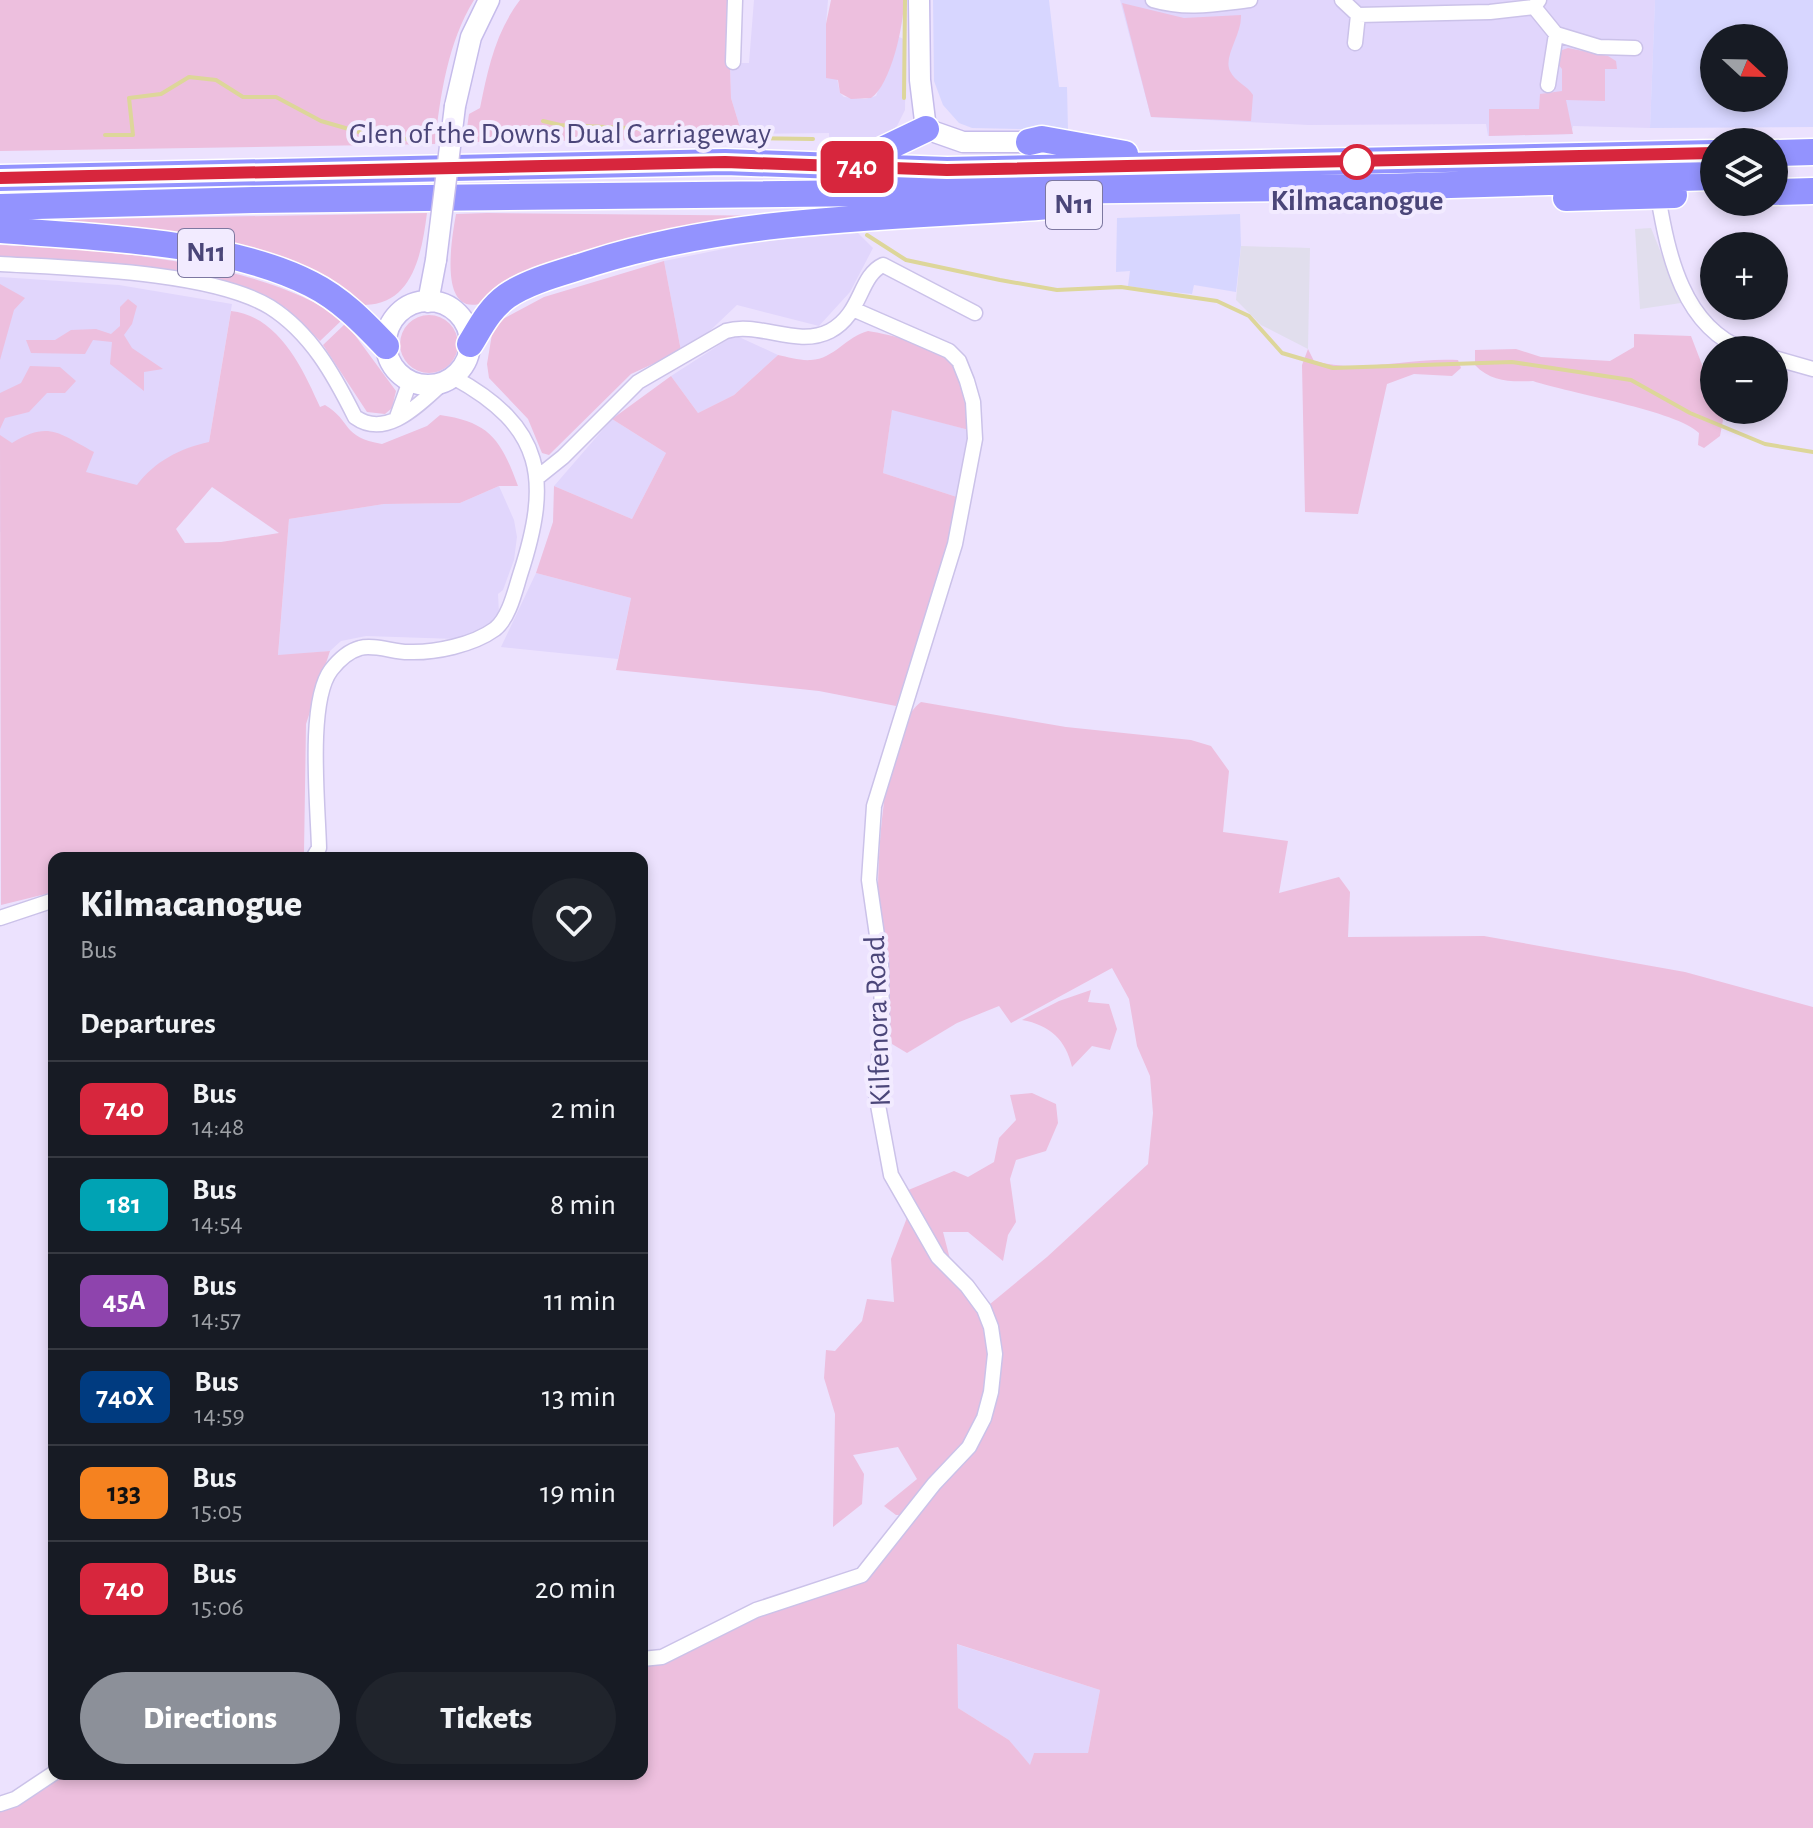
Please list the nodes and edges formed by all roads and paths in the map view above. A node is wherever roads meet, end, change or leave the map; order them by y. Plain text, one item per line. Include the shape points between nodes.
1 (489, 0) edge
2 (735, 0) edge
3 (919, 0) edge
4 (1153, 0) edge
5 (1250, 0) edge
6 (1342, 0) edge
7 (1537, 4) edge
8 (1358, 15) junction
9 (1556, 34) junction
10 (1355, 43) dead end
11 (1635, 48) dead end
12 (733, 62) dead end
13 (1548, 85) dead end
14 (926, 129) junction
15 (1029, 142) joint
16 (1700, 153) edge
17 (725, 162) junction
18 (1216, 165) junction
19 (1788, 176) edge
20 (1813, 176) edge
21 (1700, 177) edge
22 (0, 178) edge
23 (1813, 191) edge
24 (1788, 192) edge
25 (1700, 194) edge
26 (1658, 196) junction
27 (0, 207) edge
28 (0, 230) edge
29 (0, 264) edge
30 (428, 302) junction
31 (855, 310) junction
32 (975, 313) dead end
33 (1720, 336) edge
34 (470, 344) junction
35 (386, 346) junction
36 (1788, 362) edge
37 (1813, 369) edge
38 (449, 380) junction
39 (410, 381) junction
40 (397, 417) junction
41 (538, 477) junction
42 (317, 852) edge
43 (48, 902) edge
44 (0, 918) edge
45 (648, 1658) edge
46 (48, 1777) edge
47 (0, 1804) edge

1 - 30 main road, bridge via 471,37 455,106
2 - 12 street
3 - 14 main road
4 - 5 street via 1174,6
6 - 8 street
7 - 8 street via 1490,12
7 - 9 street
8 - 10 street
9 - 11 street via 1599,47
9 - 13 street
14 - 15 main road via 963,142
14 - 17 highway, N11 via 865,155 804,163
15 - 18 highway, N11 via 1042,139
16 - 18 highway, N11
17 - 18 highway, Glen of the Downs Dual Carriageway / N11 via 947,170
17 - 22 highway, Glen of the Downs Dual Carriageway / N11
19 - 20 highway
21 - 27 highway, Glen of the Downs Dual Carriageway / N11
23 - 24 highway
25 - 26 highway, N11
26 - 33 street via 1665,238 1694,312
26 - 34 highway, N11 via 1314,205 1078,204 753,227 641,248 536,283 489,312
28 - 35 highway, N11 via 100,237 263,265 311,284 350,309
29 - 40 street via 175,279 252,297 310,342 355,417 367,425 381,425
30 - 34 main road via 454,310 466,325
30 - 35 main road via 399,313 389,327
31 - 32 street via 872,271 883,265
31 - 41 street via 830,331 810,336 742,326 726,331 638,382
31 - 45 street, Kilfenora Road via 935,342 959,361 973,402 969,483 874,806 869,880 881,963 882,1034 875,1089 891,1175 938,1257 984,1309 995,1354 991,1392 969,1447 862,1575 756,1610 662,1657
34 - 38 main road via 462,368
35 - 39 main road via 394,368
36 - 37 street
38 - 39 main road via 422,385
38 - 40 street
38 - 41 street via 485,394 513,421
39 - 40 street
41 - 42 street via 529,550 505,617 496,628 447,648 410,652 362,647 344,657 325,679 316,729
43 - 44 street
46 - 47 street

